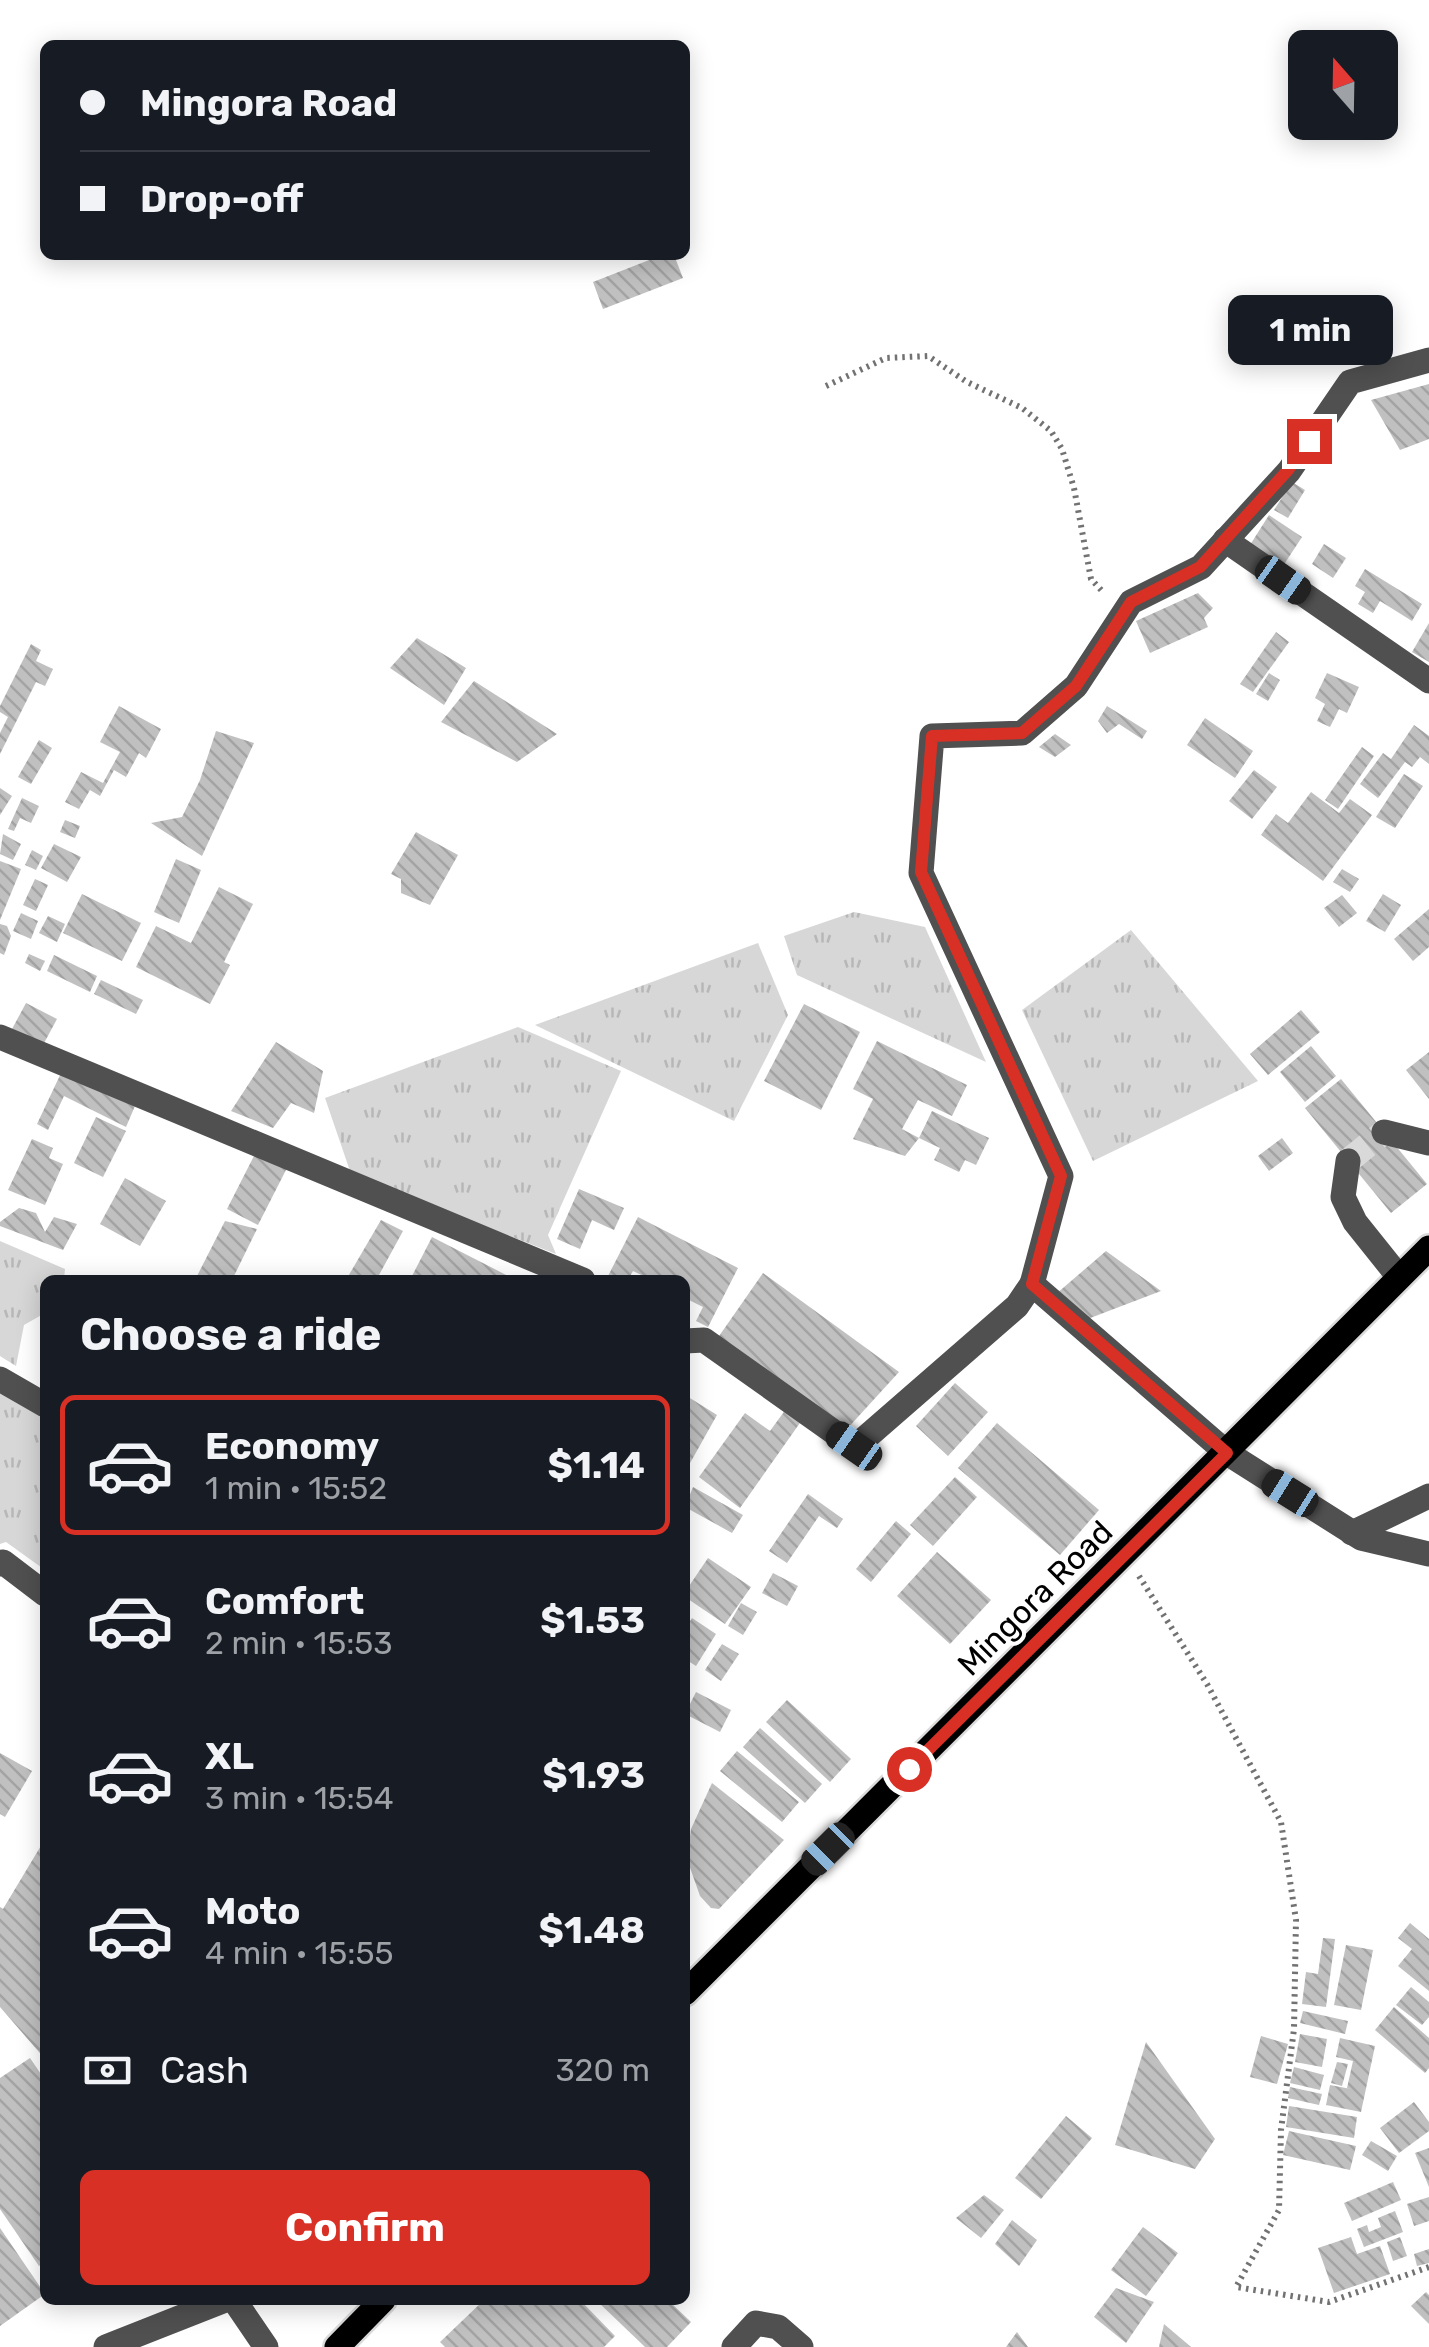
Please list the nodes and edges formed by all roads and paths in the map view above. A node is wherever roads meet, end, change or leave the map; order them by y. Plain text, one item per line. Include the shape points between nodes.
1 (1429, 360) edge
2 (826, 386) dead end
3 (1225, 540) junction
4 (1131, 602) junction
5 (1429, 681) edge
6 (0, 1037) edge
7 (1384, 1132) dead end
8 (1429, 1143) edge
9 (1348, 1161) dead end
10 (1429, 1248) edge
11 (571, 1275) edge
12 (1399, 1277) junction
13 (1032, 1284) junction
14 (691, 1337) edge
15 (0, 1378) edge
16 (40, 1402) edge
17 (1227, 1453) junction
18 (1429, 1496) edge
19 (1352, 1533) junction
20 (1125, 1554) junction
21 (1429, 1554) edge
22 (0, 1564) edge
23 (40, 1590) edge
24 (690, 1988) edge
25 (1429, 2267) edge
26 (212, 2305) edge
27 (237, 2305) edge
28 (378, 2305) edge
29 (106, 2347) edge
30 (266, 2347) edge
31 (337, 2347) edge
32 (734, 2347) edge
33 (801, 2347) edge

1 - 3 street via 1350,382 1288,470
2 - 4 path via 886,358 928,356 1022,408 1062,449 1091,579 1107,596
3 - 4 street via 1200,567
3 - 5 street
4 - 13 street via 1076,686 1022,733 932,736 921,872 1061,1176
6 - 11 street
7 - 8 street
9 - 12 street via 1343,1196
10 - 12 main road, Mingora Road
12 - 17 main road, Mingora Road
13 - 14 street via 1017,1306 854,1446
13 - 17 street
15 - 16 street
17 - 19 street
17 - 20 main road, Mingora Road
18 - 19 street
19 - 21 street
20 - 24 main road, Mingora Road
20 - 25 path via 1207,1684 1281,1822 1296,1920 1280,2210 1236,2287 1330,2302
22 - 23 street
26 - 29 street
27 - 30 street
28 - 31 main road
32 - 33 street via 756,2323 778,2327

